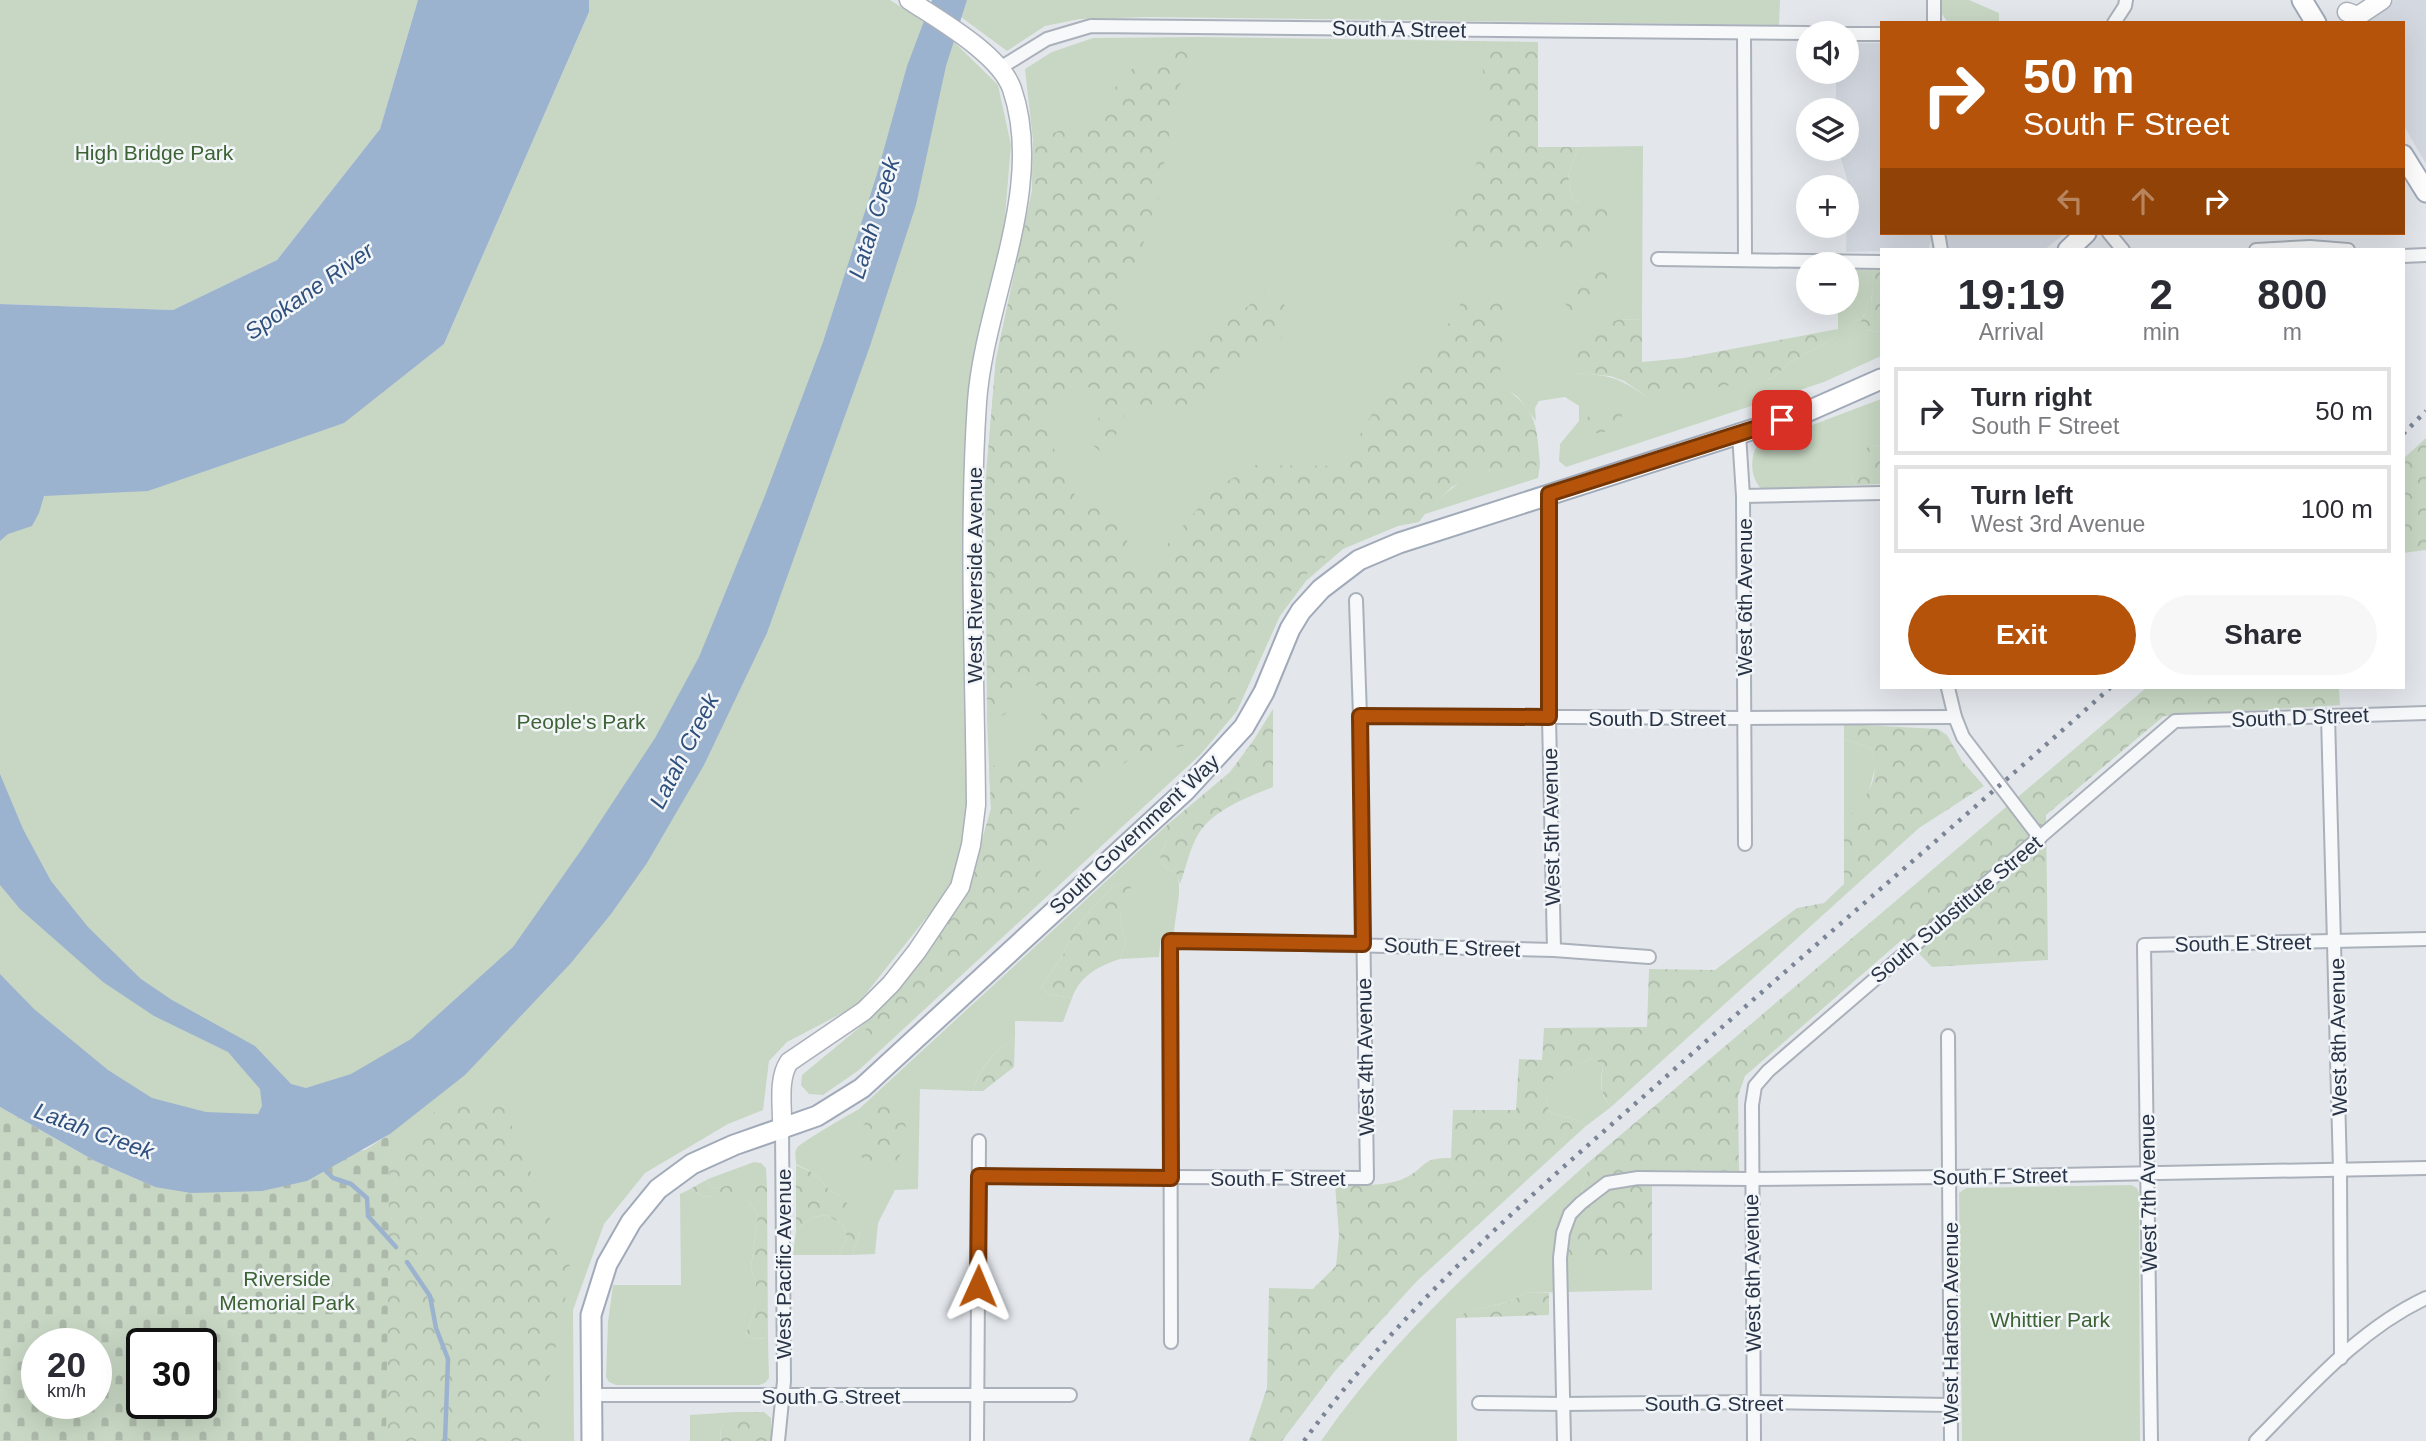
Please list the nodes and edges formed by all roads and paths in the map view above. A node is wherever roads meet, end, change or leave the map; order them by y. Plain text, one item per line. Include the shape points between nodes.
1 (909, 0) edge
2 (1934, 0) edge
3 (2126, 0) edge
4 (2302, 0) edge
5 (2382, 0) edge
6 (2348, 6) edge
7 (1934, 21) edge
8 (2115, 21) edge
9 (2315, 21) edge
10 (2334, 21) edge
11 (1744, 33) junction
12 (1796, 33) edge
13 (1859, 34) edge
14 (1880, 34) edge
15 (1000, 68) junction
16 (2405, 158) edge
17 (2426, 192) edge
18 (2084, 235) edge
19 (2070, 248) edge
20 (2426, 254) edge
21 (2405, 256) edge
22 (1658, 259) dead end
23 (1745, 259) junction
24 (1880, 262) edge
25 (1880, 379) edge
26 (1739, 434) junction
27 (1880, 493) edge
28 (1549, 494) junction
29 (1744, 496) junction
30 (1356, 600) dead end
31 (1948, 689) edge
32 (2426, 713) edge
33 (1360, 716) junction
34 (2328, 716) junction
35 (1549, 717) junction
36 (1955, 717) junction
37 (1744, 719) junction
38 (2175, 721) joint
39 (2040, 838) junction
40 (1745, 844) dead end
41 (2426, 939) edge
42 (2336, 942) junction
43 (1363, 944) junction
44 (2144, 945) joint
45 (1553, 950) junction
46 (1649, 957) dead end
47 (1948, 1036) dead end
48 (1752, 1105) joint
49 (782, 1129) junction
50 (979, 1141) dead end
51 (2426, 1168) edge
52 (2340, 1170) junction
53 (2149, 1173) junction
54 (979, 1176) junction
55 (1949, 1177) junction
56 (1171, 1178) junction
57 (1367, 1178) joint
58 (1751, 1179) junction
59 (2426, 1298) edge
60 (1171, 1342) dead end
61 (2341, 1357) junction
62 (591, 1395) junction
63 (1070, 1395) dead end
64 (782, 1396) junction
65 (977, 1396) junction
66 (1754, 1402) junction
67 (1479, 1403) dead end
68 (1563, 1404) junction
69 (1950, 1405) junction
70 (592, 1441) edge
71 (778, 1441) edge
72 (977, 1441) edge
73 (1564, 1441) edge
74 (1754, 1441) edge
75 (1951, 1441) edge
76 (2151, 1441) edge
77 (2256, 1441) edge

1 - 15 main road, West Riverside Avenue
2 - 7 street
3 - 8 street
4 - 9 main road
5 - 6 main road via 2358,16
6 - 10 main road
11 - 12 street, South A Street
11 - 15 street, South A Street via 1091,26 1047,39
11 - 23 street
13 - 14 street
15 - 49 main road, West Riverside Avenue via 1017,106 1021,169 1014,227 986,339 977,398 971,548 976,805 971,845 960,887 891,984 864,1011 789,1062 782,1080
16 - 17 main road
18 - 19 main road
20 - 21 street
22 - 23 street
23 - 24 street
25 - 26 main road, South Government Way
26 - 28 main road, South Government Way
26 - 29 street, West 6th Avenue
27 - 29 street
28 - 35 street, West 5th Avenue
28 - 49 main road, South Government Way via 1399,543 1340,573 1301,611 1244,727 1185,791 862,1088 817,1116
29 - 37 street, West 6th Avenue
30 - 33 street, West 4th Avenue
31 - 36 street
32 - 34 street, South D Street
33 - 35 street, South D Street
33 - 43 street, West 4th Avenue
34 - 38 street, South D Street
34 - 42 street, West 8th Avenue
35 - 37 street, South D Street
35 - 45 street, West 5th Avenue
36 - 37 street, South D Street
36 - 39 street via 1963,737
37 - 40 street, West 6th Avenue
38 - 39 street, South Substitute Street
39 - 48 street, South Substitute Street via 1768,1072 1755,1086
41 - 42 street, South E Street
42 - 44 street, South E Street
42 - 52 street, West 8th Avenue
43 - 45 street, South E Street
43 - 56 street, South E Street via 1170,941
43 - 57 street, West 4th Avenue
44 - 53 street, West 7th Avenue
45 - 46 street, South E Street
47 - 55 street, West Hartson Avenue
48 - 58 street, West 6th Avenue
49 - 62 main road, South Government Way via 692,1164 658,1189 631,1222 607,1264 591,1315
49 - 64 street, West Pacific Avenue
50 - 54 street
51 - 52 street, South F Street
52 - 53 street, South F Street
52 - 61 street, West 8th Avenue
53 - 55 street, South F Street
53 - 76 street, West 7th Avenue
54 - 56 street, South F Street
54 - 65 street
55 - 58 street, South F Street
55 - 69 street, West Hartson Avenue
56 - 57 street, South F Street
56 - 60 street
58 - 66 street, West 6th Avenue
58 - 68 street, South F Street via 1637,1178 1607,1183 1570,1214 1560,1258
59 - 61 street via 2376,1327
61 - 77 street
62 - 64 street, South G Street
62 - 70 main road, South Government Way
63 - 65 street, South G Street
64 - 65 street, South G Street
64 - 71 street, West Pacific Avenue
65 - 72 street
66 - 68 street, South G Street
66 - 69 street, South G Street
66 - 74 street, West 6th Avenue
67 - 68 street, South G Street
68 - 73 street
69 - 75 street, West Hartson Avenue

